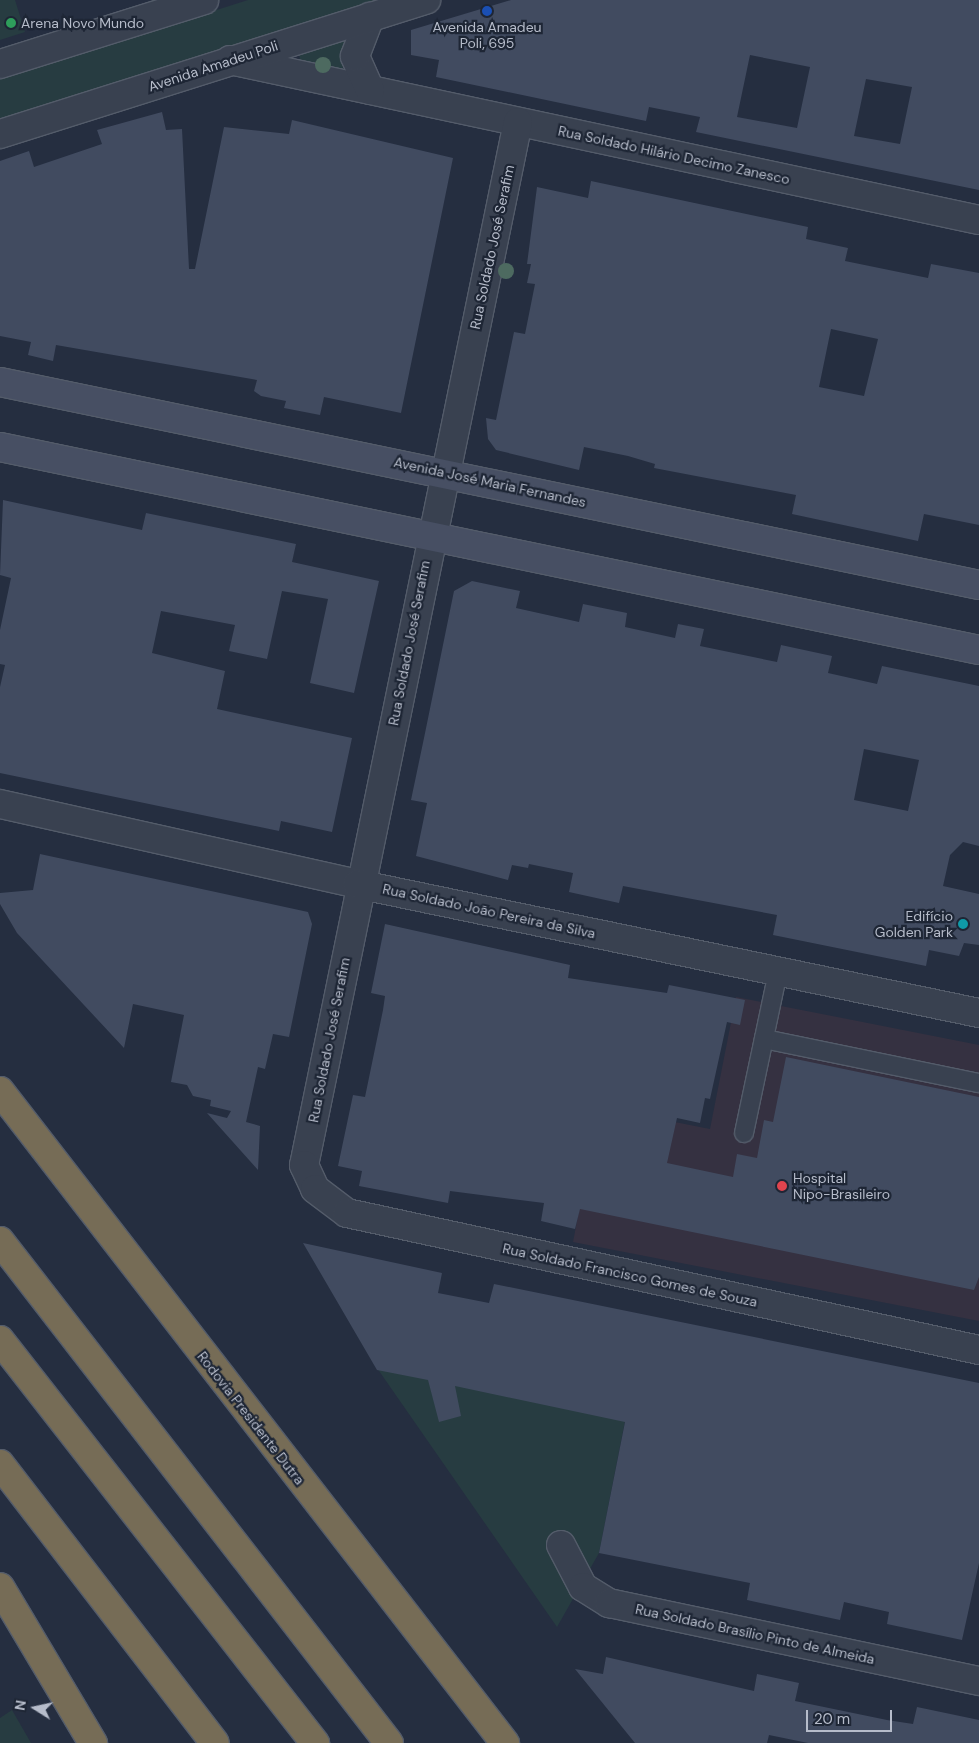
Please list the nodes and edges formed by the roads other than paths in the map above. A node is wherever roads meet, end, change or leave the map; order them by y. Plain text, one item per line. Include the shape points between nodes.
1 (204, 0) edge
2 (426, 0) edge
3 (370, 17) junction
4 (230, 60) junction
5 (0, 64) edge
6 (370, 90) junction
7 (518, 122) junction
8 (0, 134) edge
9 (979, 220) edge
10 (0, 382) edge
11 (0, 447) edge
12 (444, 473) junction
13 (431, 536) junction
14 (979, 585) edge
15 (979, 650) edge
16 (0, 804) edge
17 (361, 885) junction
18 (778, 971) junction
19 (979, 1012) edge
20 (764, 1039) junction
21 (979, 1082) edge
22 (0, 1091) edge
23 (744, 1133) dead end
24 (304, 1165) joint
25 (0, 1241) edge
26 (0, 1340) edge
27 (979, 1350) edge
28 (0, 1464) edge
29 (560, 1546) dead end
30 (0, 1587) edge
31 (979, 1681) edge
32 (93, 1743) edge
33 (215, 1743) edge
34 (314, 1743) edge
35 (389, 1743) edge
36 (504, 1743) edge

1 - 5 street
2 - 3 street, Avenida Amadeu Poli
3 - 4 street, Avenida Amadeu Poli
3 - 6 street via 355,56
4 - 6 street, Rua Soldado Hilário Decimo Zanesco
4 - 8 street, Avenida Amadeu Poli
6 - 7 street, Rua Soldado Hilário Decimo Zanesco
7 - 9 street, Rua Soldado Hilário Decimo Zanesco
7 - 12 street, Rua Soldado José Serafim
10 - 12 main road, Avenida José Maria Fernandes
11 - 13 main road
12 - 13 street, Rua Soldado José Serafim
12 - 14 main road, Avenida José Maria Fernandes
13 - 15 main road
13 - 17 street, Rua Soldado José Serafim
16 - 17 street, Rua Soldado João Pereira da Silva
17 - 18 street, Rua Soldado João Pereira da Silva
17 - 24 street, Rua Soldado José Serafim
18 - 19 street, Rua Soldado João Pereira da Silva
18 - 20 lane
20 - 21 lane
20 - 23 lane
22 - 36 highway, Rodovia Presidente Dutra
24 - 27 street, Rua Soldado Francisco Gomes de Souza via 315,1189 347,1213
25 - 35 highway
26 - 34 highway
28 - 33 highway
29 - 31 street, Rua Soldado Brasílio Pinto de Almeida via 583,1587 609,1603
30 - 32 highway

